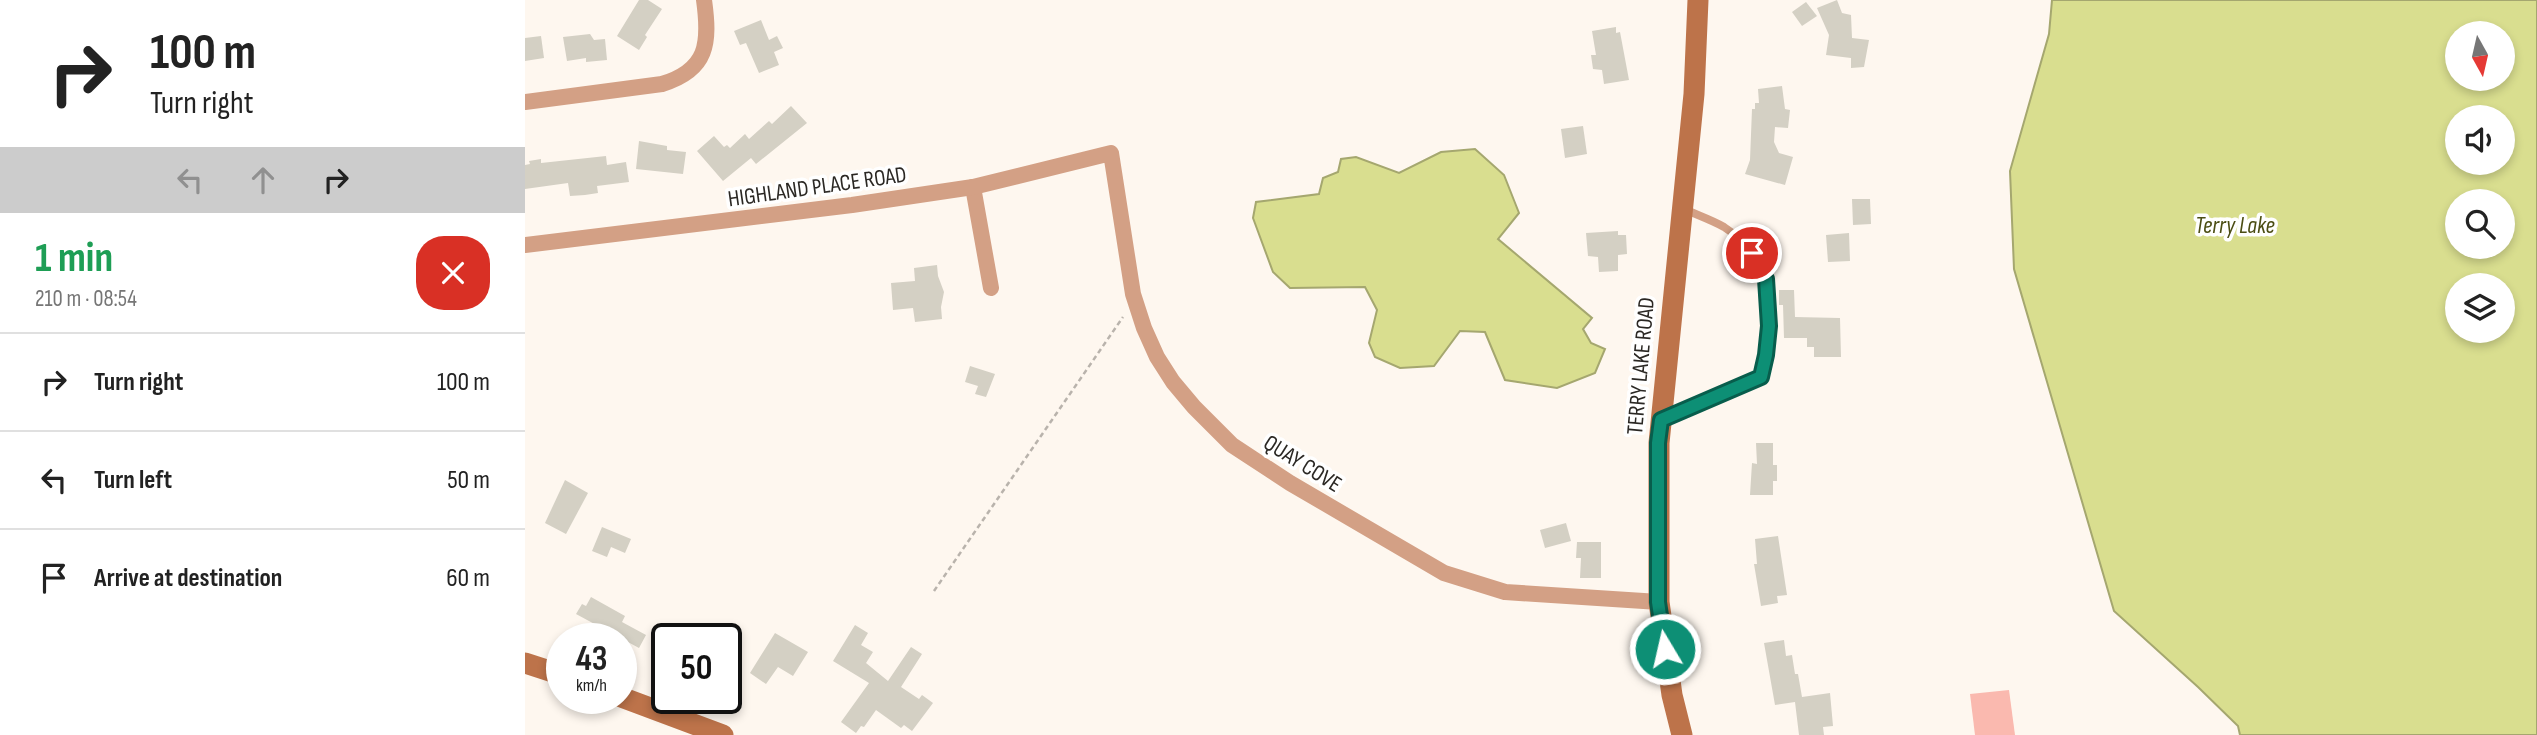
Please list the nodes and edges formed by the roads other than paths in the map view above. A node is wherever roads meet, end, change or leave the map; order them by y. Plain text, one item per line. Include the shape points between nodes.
1 (704, 0) edge
2 (1698, 0) edge
3 (525, 102) edge
4 (1111, 153) joint
5 (974, 187) junction
6 (1682, 208) junction
7 (525, 245) edge
8 (991, 288) dead end
9 (1661, 420) junction
10 (1658, 602) junction
11 (525, 663) edge
12 (546, 670) edge
13 (637, 703) edge
14 (723, 735) edge
15 (1682, 735) edge

1 - 3 street via 706,46 680,78
2 - 6 main road, TERRY LAKE ROAD
4 - 5 street, HIGHLAND PLACE ROAD
4 - 10 street, QUAY COVE via 1133,294 1157,357 1194,407 1232,445 1444,573 1505,593
5 - 7 street, HIGHLAND PLACE ROAD
5 - 8 street
6 - 9 main road, TERRY LAKE ROAD
6 - 9 lane via 1725,228 1752,253 1766,279 1769,326 1761,377
9 - 10 main road, TERRY LAKE ROAD
10 - 15 main road, TERRY LAKE ROAD
11 - 12 main road
13 - 14 main road

